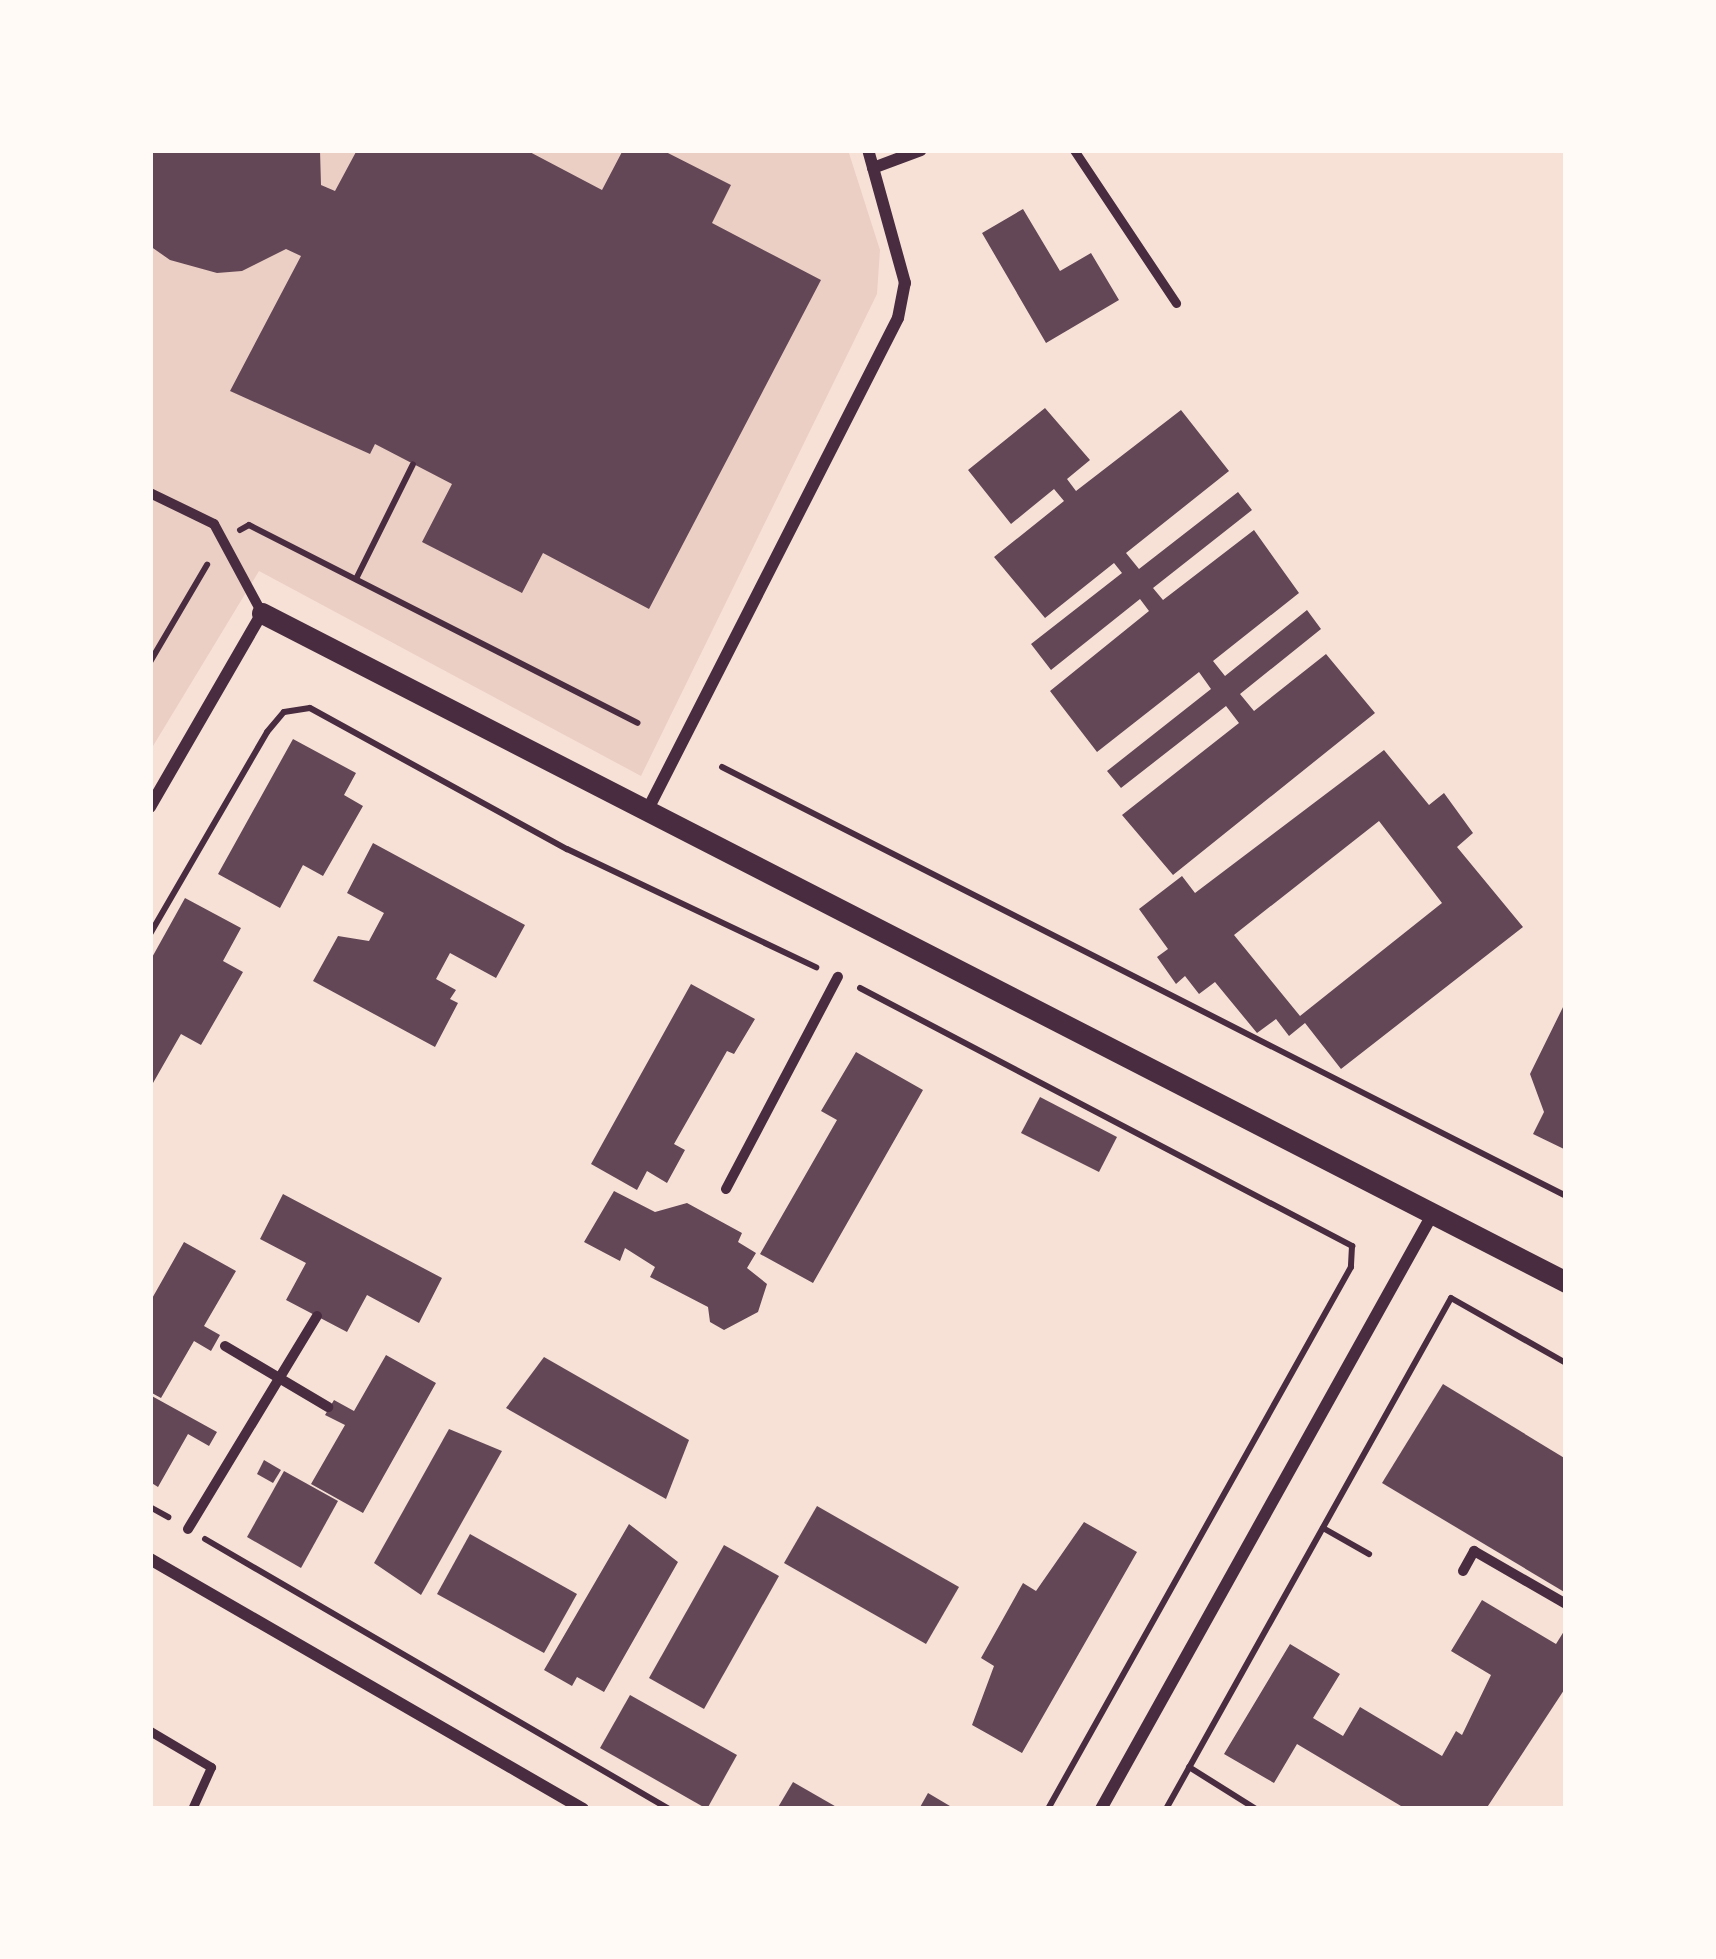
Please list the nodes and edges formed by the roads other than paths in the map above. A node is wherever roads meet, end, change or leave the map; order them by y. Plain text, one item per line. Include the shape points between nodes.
1 (868, 150) edge
2 (921, 150) edge
3 (1074, 150) edge
4 (873, 168) junction
5 (1175, 303) dead end
6 (150, 493) edge
7 (262, 614) junction
8 (150, 807) edge
9 (647, 811) junction
10 (838, 977) road end
11 (726, 1189) dead end
12 (1432, 1215) junction
13 (1566, 1282) edge
14 (316, 1316) dead end
15 (225, 1346) dead end
16 (279, 1378) junction
17 (328, 1407) dead end
18 (188, 1529) road end
19 (150, 1559) edge
20 (1463, 1571) dead end
21 (1566, 1604) edge
22 (150, 1731) edge
23 (192, 1809) edge
24 (583, 1809) edge
25 (1101, 1809) edge

1 - 4 street
2 - 4 street
3 - 5 lane
4 - 9 street via 905,283 898,318
6 - 7 street via 214,524
7 - 8 street
7 - 9 street
9 - 12 street
10 - 11 street
12 - 13 street
12 - 25 street
14 - 16 street
15 - 16 street
16 - 17 street
16 - 18 street
19 - 24 street
20 - 21 street via 1474,1551
22 - 23 lane via 211,1767

